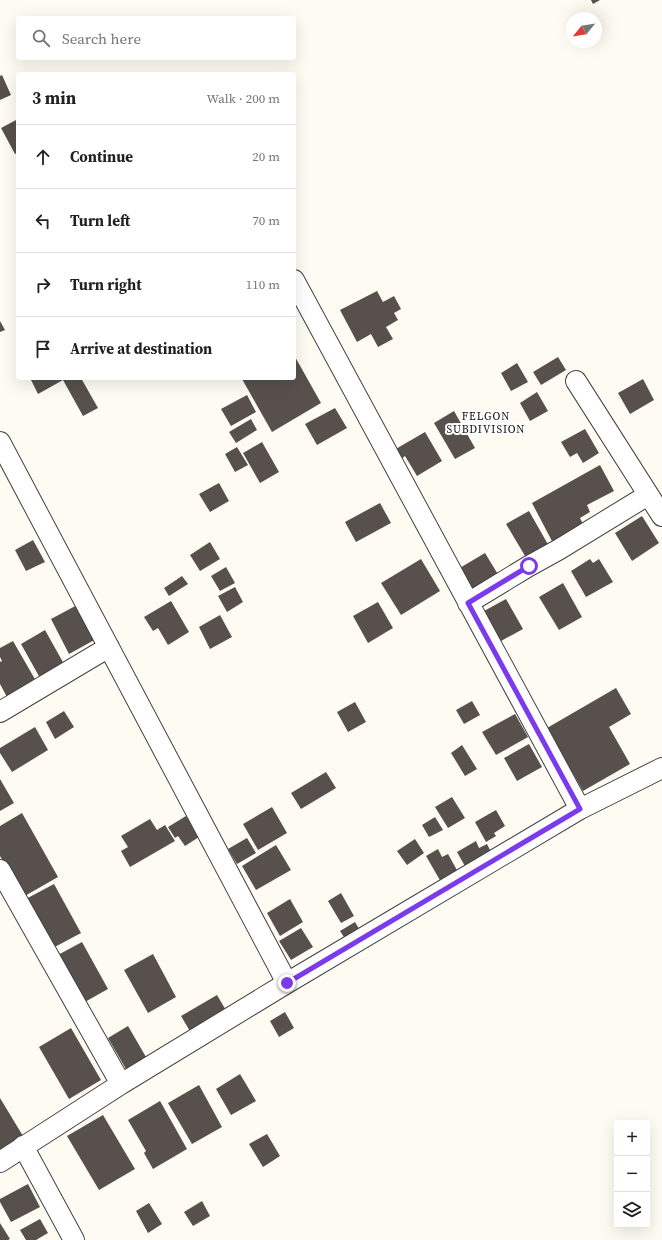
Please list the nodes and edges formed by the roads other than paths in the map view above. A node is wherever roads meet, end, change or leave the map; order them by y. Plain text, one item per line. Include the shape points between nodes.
1 (296, 284) edge
2 (576, 381) dead end
3 (0, 442) edge
4 (648, 495) junction
5 (662, 516) edge
6 (468, 603) junction
7 (109, 647) junction
8 (0, 712) edge
9 (662, 768) edge
10 (580, 809) junction
11 (0, 870) edge
12 (287, 983) junction
13 (121, 1084) junction
14 (23, 1146) junction
15 (0, 1162) edge
16 (74, 1240) edge

1 - 6 street
2 - 4 street
3 - 7 street
4 - 5 street
4 - 6 street
6 - 10 street
7 - 8 street
7 - 12 street
9 - 10 street
10 - 12 street
11 - 13 street
12 - 13 street
13 - 14 street
14 - 15 street
14 - 16 street

